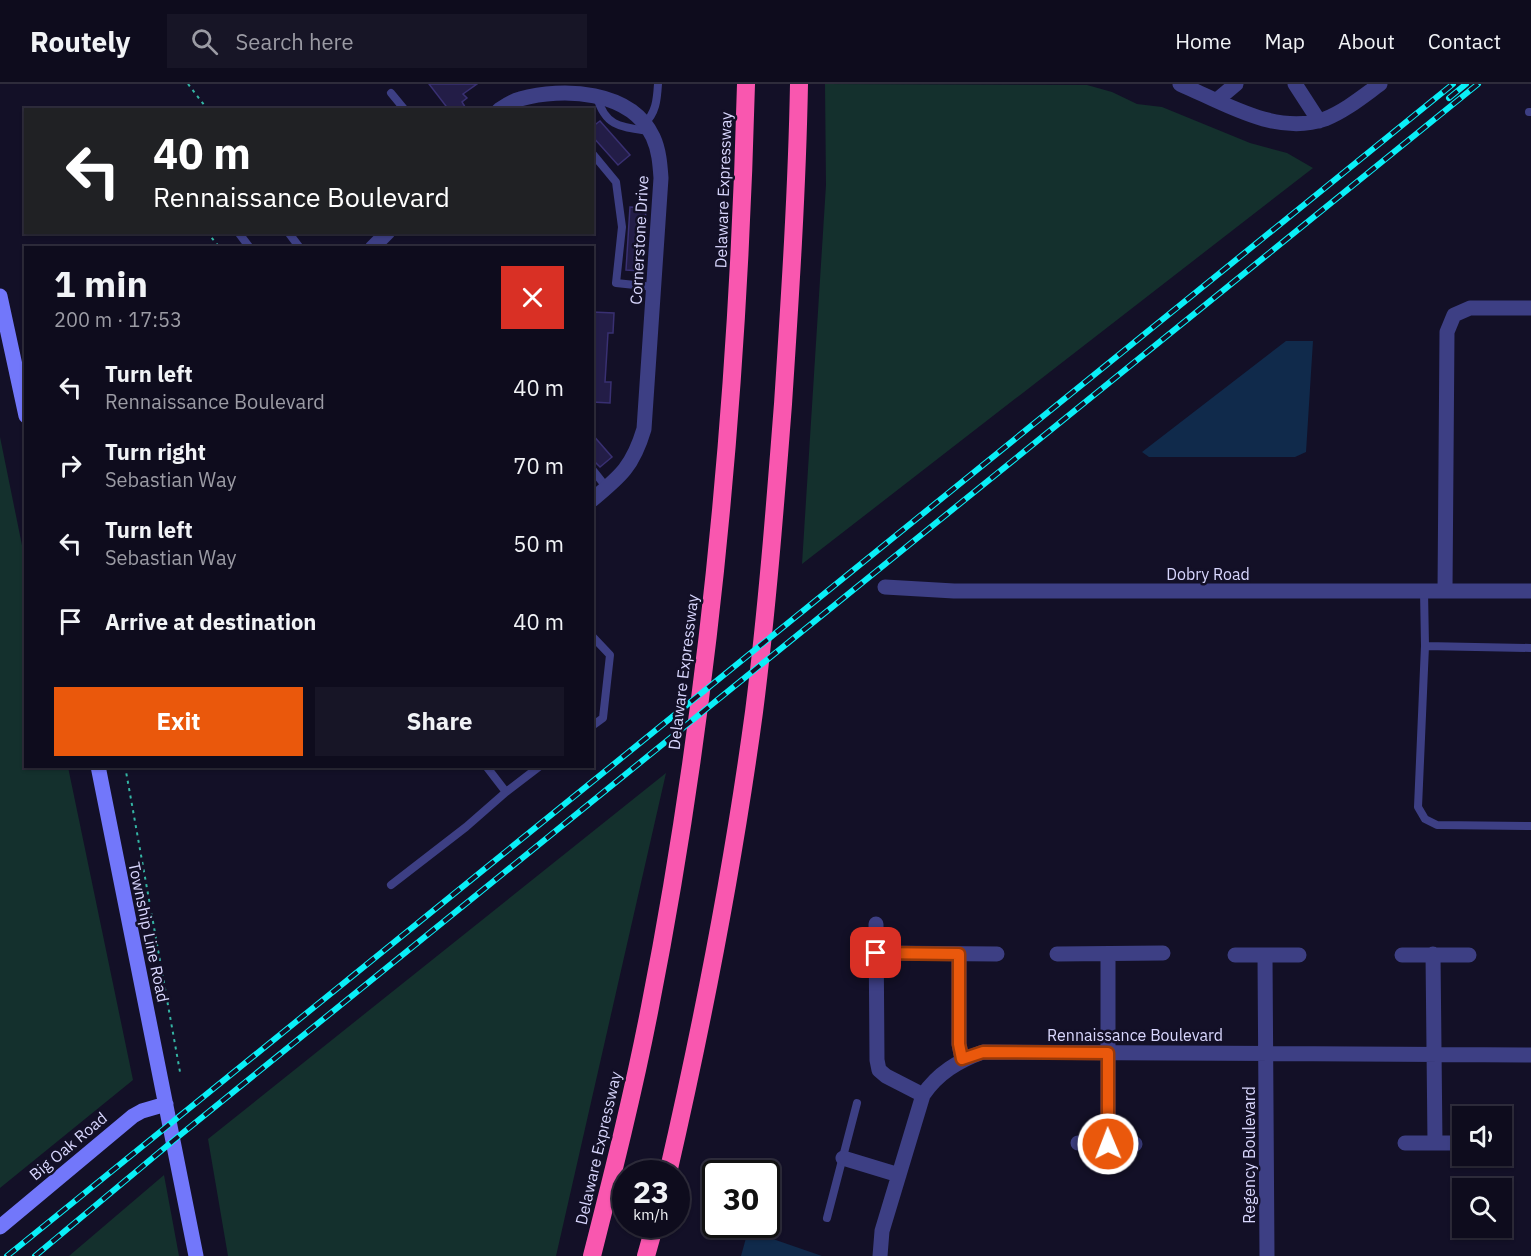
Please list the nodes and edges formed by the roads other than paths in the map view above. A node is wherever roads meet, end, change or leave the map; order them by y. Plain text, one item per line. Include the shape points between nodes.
1 (658, 84) edge
2 (746, 84) edge
3 (799, 84) edge
4 (1180, 84) edge
5 (1236, 84) edge
6 (1295, 84) edge
7 (1380, 84) edge
8 (539, 90) edge
9 (391, 93) dead end
10 (1217, 100) junction
11 (403, 108) edge
12 (503, 108) edge
13 (1319, 121) junction
14 (647, 128) junction
15 (594, 155) edge
16 (385, 234) edge
17 (374, 246) edge
18 (654, 287) junction
19 (0, 296) edge
20 (1531, 308) edge
21 (24, 407) edge
22 (594, 472) edge
23 (607, 488) junction
24 (594, 498) edge
25 (885, 587) dead end
26 (1424, 591) junction
27 (1445, 591) junction
28 (1531, 591) edge
29 (594, 638) edge
30 (1425, 646) junction
31 (1531, 648) edge
32 (594, 725) edge
33 (98, 768) edge
34 (488, 768) edge
35 (537, 768) edge
36 (506, 792) junction
37 (1531, 826) edge
38 (391, 885) dead end
39 (876, 924) dead end
40 (876, 953) junction
41 (1163, 953) dead end
42 (959, 954) junction
43 (997, 954) dead end
44 (1057, 954) dead end
45 (1108, 954) junction
46 (1433, 954) junction
47 (1235, 955) dead end
48 (1299, 955) dead end
49 (1402, 955) dead end
50 (1470, 955) dead end
51 (1265, 956) junction
52 (1108, 1053) junction
53 (1267, 1054) junction
54 (1434, 1054) junction
55 (1531, 1055) edge
56 (962, 1059) junction
57 (923, 1095) junction
58 (166, 1104) junction
59 (857, 1104) dead end
60 (1078, 1143) dead end
61 (1405, 1143) dead end
62 (1435, 1143) junction
63 (1452, 1143) edge
64 (1108, 1144) junction
65 (1135, 1144) dead end
66 (843, 1158) junction
67 (671, 1160) edge
68 (899, 1175) junction
69 (827, 1218) dead end
70 (0, 1227) edge
71 (651, 1238) edge
72 (196, 1256) edge
73 (592, 1256) edge
74 (646, 1256) edge
75 (880, 1256) edge
76 (1267, 1256) edge

1 - 14 lane via 657,102
2 - 73 highway, Delaware Expressway via 731,389 716,562 690,771 650,1007
3 - 67 highway via 790,292 754,713 707,991
4 - 10 street
5 - 10 street
6 - 13 street
7 - 13 street via 1346,109
8 - 12 street
8 - 14 street via 597,97 622,106
9 - 11 lane
10 - 13 street via 1275,122
14 - 18 street, Cornerstone Drive via 660,158 661,178
15 - 18 lane via 616,182 622,227 616,283
16 - 17 street
18 - 23 street, Cornerstone Drive via 644,429 631,463
19 - 21 street
20 - 27 street via 1470,308 1454,315 1447,332
22 - 23 lane
23 - 24 street, Cornerstone Drive
25 - 26 street, Dobry Road via 954,591
26 - 27 street, Dobry Road
26 - 30 lane
27 - 28 street, Dobry Road
29 - 32 lane via 610,655 603,718
30 - 31 lane
30 - 37 lane via 1418,807 1425,819 1437,825
33 - 58 street, Township Line Road
34 - 36 lane
35 - 36 lane
36 - 38 lane
39 - 40 street
40 - 42 street
40 - 57 street via 879,1070
41 - 45 street
42 - 43 street
42 - 56 street
44 - 45 street
45 - 52 street
46 - 49 street
46 - 50 street
46 - 54 street
47 - 51 street
48 - 51 street
51 - 53 street, Regency Boulevard
52 - 53 street, Rennaissance Boulevard
52 - 56 street, Rennaissance Boulevard via 983,1052
52 - 64 street
53 - 54 street, Rennaissance Boulevard
53 - 76 street, Regency Boulevard
54 - 55 street, Rennaissance Boulevard
54 - 62 street
56 - 57 street, Rennaissance Boulevard via 933,1081
57 - 68 street, Rennaissance Boulevard
58 - 70 street, Big Oak Road via 133,1116
58 - 72 street, Township Line Road
59 - 66 lane
60 - 64 street
61 - 62 street
62 - 63 street
64 - 65 street
66 - 68 street
66 - 69 lane
68 - 75 street, Rennaissance Boulevard via 882,1232
71 - 74 highway

